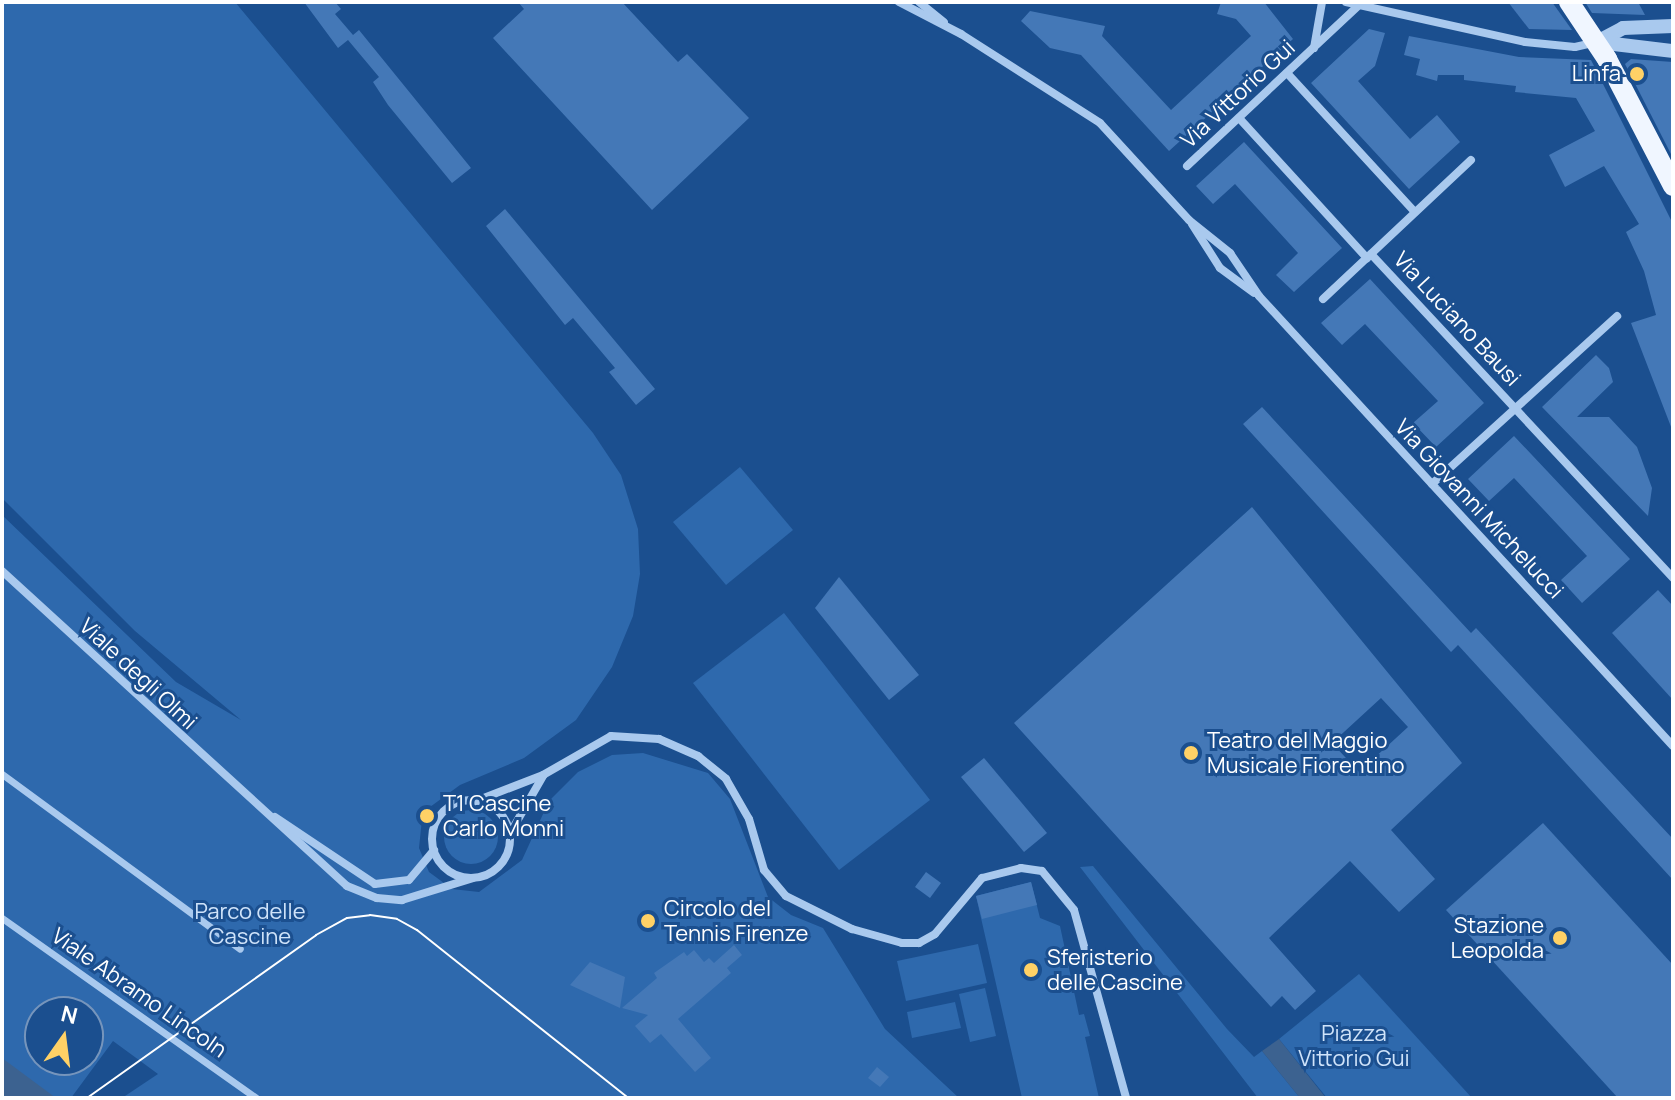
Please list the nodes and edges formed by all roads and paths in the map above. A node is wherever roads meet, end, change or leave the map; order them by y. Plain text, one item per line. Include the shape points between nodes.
1 (899, 2) edge
2 (919, 2) edge
3 (1322, 2) edge
4 (1346, 2) edge
5 (1569, 2) edge
6 (1358, 4) edge
7 (1673, 26) edge
8 (961, 34) junction
9 (1597, 42) junction
10 (1314, 48) junction
11 (1673, 51) edge
12 (1287, 73) junction
13 (1239, 118) junction
14 (1471, 160) dead end
15 (1187, 166) dead end
16 (1673, 186) edge
17 (1415, 212) junction
18 (1189, 220) junction
19 (1369, 256) junction
20 (1259, 296) junction
21 (1323, 299) dead end
22 (1617, 316) dead end
23 (1516, 408) junction
24 (1432, 484) junction
25 (2, 571) edge
26 (1673, 578) edge
27 (1673, 746) edge
28 (2, 774) edge
29 (543, 775) junction
30 (251, 801) junction
31 (476, 801) junction
32 (509, 835) junction
33 (434, 850) junction
34 (473, 878) junction
35 (2, 918) edge
36 (240, 949) dead end
37 (256, 1098) edge
38 (1126, 1098) edge

1 - 8 street, Via Giovanni Michelucci
2 - 8 street, Via Giovanni Michelucci
3 - 10 street, Via Vittorio Gui
4 - 6 street
5 - 9 main road
6 - 9 street via 1525,42 1575,47
6 - 10 street, Via Vittorio Gui
7 - 9 street via 1623,28
8 - 18 street, Via Giovanni Michelucci via 1085,111
9 - 11 street
9 - 16 main road
10 - 12 street, Via Vittorio Gui
12 - 13 street, Via Vittorio Gui
12 - 17 street
13 - 15 street, Via Vittorio Gui
13 - 19 street
14 - 17 street, Via Luciano Bausi
17 - 19 street, Via Luciano Bausi
18 - 20 street, Via Giovanni Michelucci via 1230,253
18 - 20 street, Via Giovanni Michelucci via 1217,265
19 - 21 street, Via Luciano Bausi
19 - 23 street, Via Luciano Bausi
20 - 24 street, Via Giovanni Michelucci
22 - 23 street, Via Luciano Bausi
23 - 24 street, Via Luciano Bausi
23 - 26 street, Via Luciano Bausi
24 - 27 street, Via Giovanni Michelucci
25 - 30 street, Viale degli Olmi
28 - 36 street
29 - 31 street
29 - 32 street
29 - 38 street via 594,743 620,735 649,736 686,749 733,788 773,885 802,907 876,937 911,944 947,922 982,878 1021,868 1042,871 1074,910
30 - 33 street, Viale degli Olmi via 375,884 409,880
30 - 34 street, Viale degli Olmi via 334,878 362,894 402,900
31 - 32 street via 500,813
31 - 33 street via 456,803 442,812 433,833
32 - 34 street via 503,861
33 - 34 street via 453,873
35 - 37 street, Viale Abramo Lincoln

